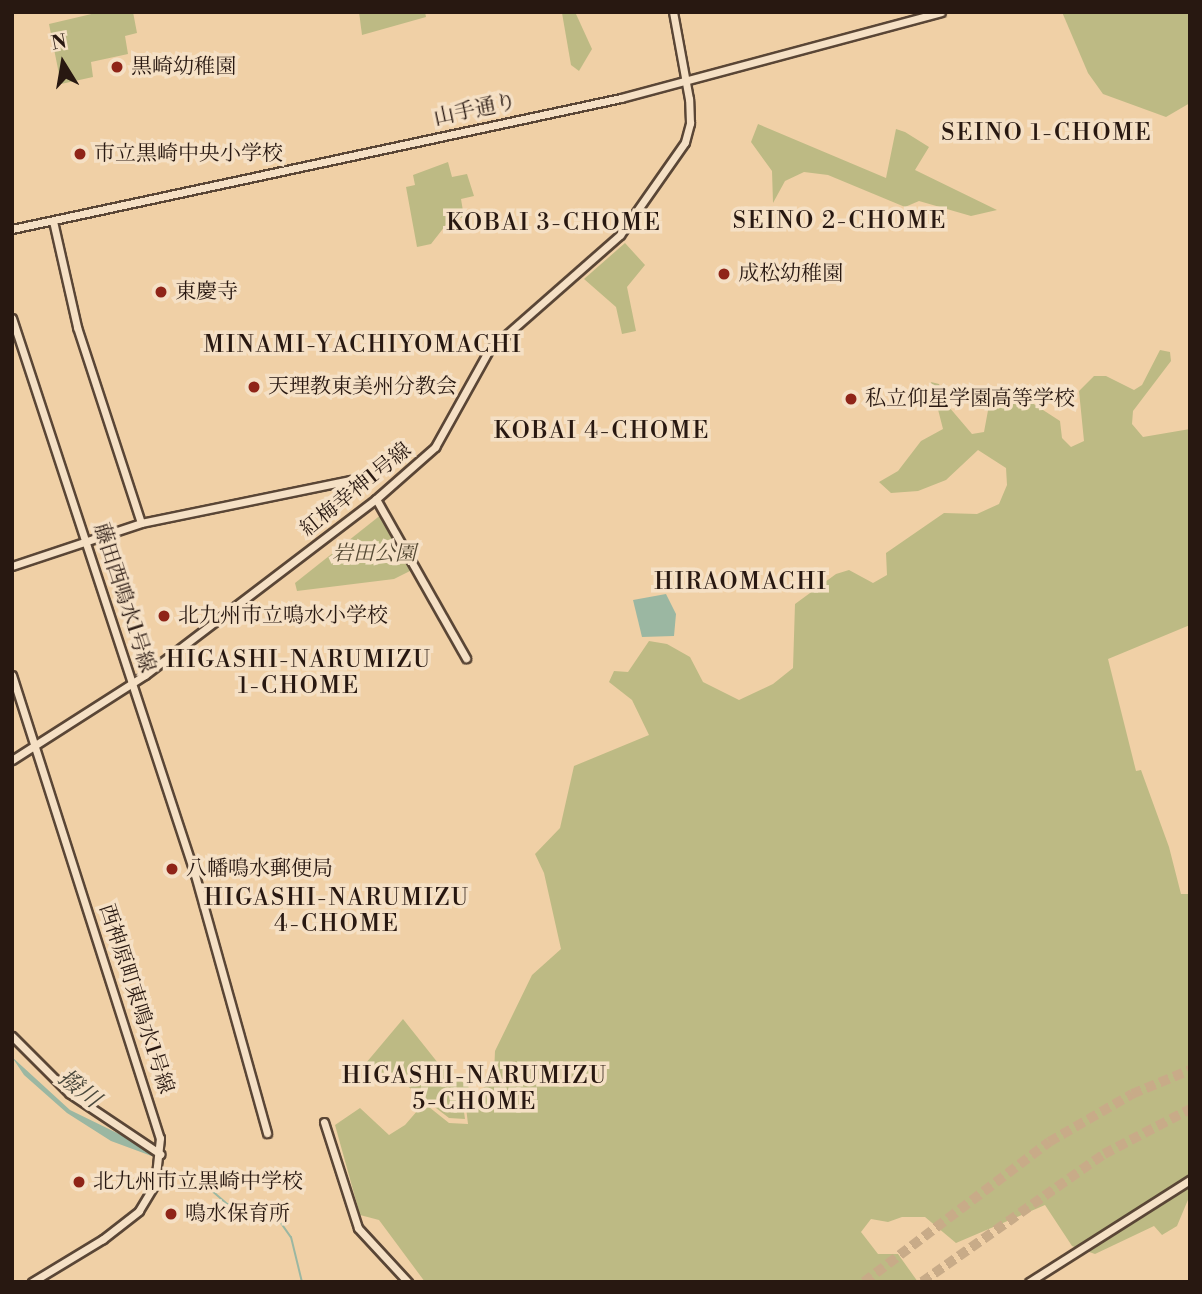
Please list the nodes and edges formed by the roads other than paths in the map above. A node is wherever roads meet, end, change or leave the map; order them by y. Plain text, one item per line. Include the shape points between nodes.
1 (673, 12) edge
2 (941, 12) edge
3 (686, 82) junction
4 (53, 220) junction
5 (12, 229) edge
6 (12, 318) edge
7 (366, 477) dead end
8 (376, 499) junction
9 (141, 523) junction
10 (87, 541) junction
11 (12, 566) edge
12 (466, 658) dead end
13 (12, 675) edge
14 (133, 682) junction
15 (35, 745) junction
16 (12, 760) edge
17 (12, 1036) edge
18 (324, 1122) dead end
19 (267, 1133) dead end
20 (160, 1154) junction
21 (1190, 1180) edge
22 (32, 1282) edge
23 (408, 1282) edge
24 (1029, 1282) edge

1 - 3 street, 紅梅幸神1号線
2 - 3 street, 山手通り
3 - 4 street, 山手通り
3 - 8 street, 紅梅幸神1号線 via 690,123 685,142 642,209 489,351 435,447
4 - 5 street, 山手通り
4 - 9 street via 77,327
6 - 10 street, 藤田西鳴水1号線
7 - 9 street
8 - 12 street
8 - 14 street, 紅梅幸神1号線
9 - 10 street
10 - 11 street
10 - 14 street, 藤田西鳴水1号線
13 - 15 street, 西神原町東鳴水1号線
14 - 15 street, 紅梅幸神1号線
14 - 19 street, 藤田西鳴水1号線 via 195,875
15 - 16 street, 紅梅幸神1号線
15 - 20 street, 西神原町東鳴水1号線 via 157,1123
17 - 20 street via 69,1093
18 - 23 street via 358,1228
20 - 22 street, 西神原町東鳴水1号線 via 155,1184 139,1211
21 - 24 street

